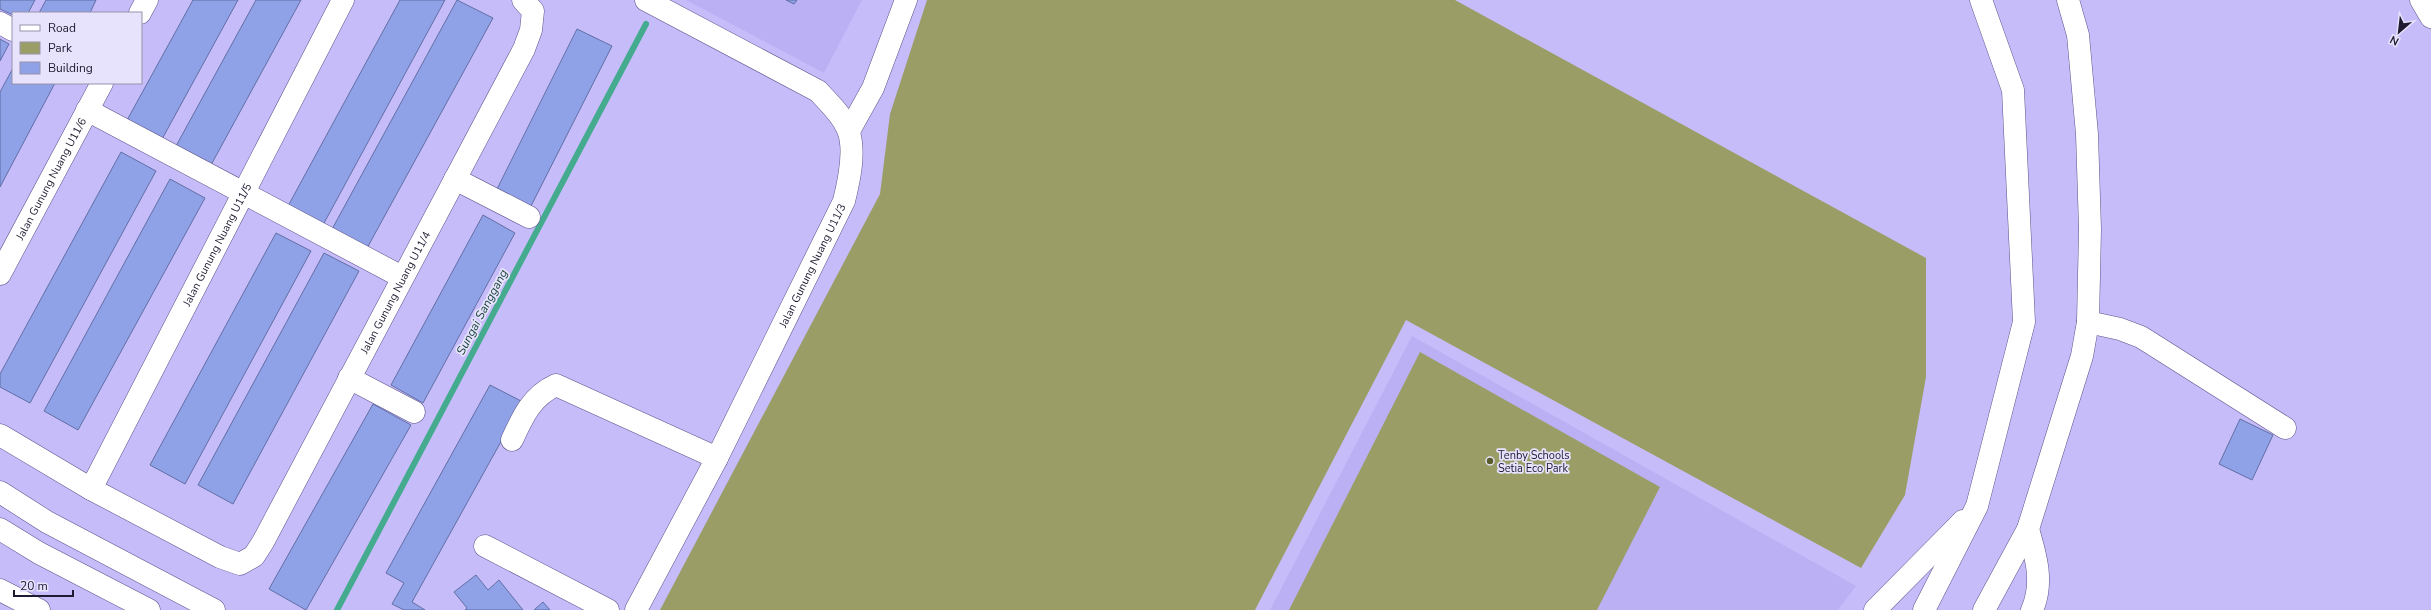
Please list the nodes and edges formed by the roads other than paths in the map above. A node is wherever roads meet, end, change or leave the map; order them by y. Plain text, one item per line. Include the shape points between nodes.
1 (146, 0) edge
2 (343, 0) edge
3 (646, 0) edge
4 (906, 0) edge
5 (1981, 0) edge
6 (2068, 0) edge
7 (2421, 0) edge
8 (528, 5) edge
9 (140, 12) edge
10 (2431, 17) edge
11 (0, 23) edge
12 (12, 29) edge
13 (101, 84) edge
14 (87, 110) junction
15 (849, 131) junction
16 (455, 179) junction
17 (244, 193) junction
18 (529, 217) dead end
19 (0, 274) edge
20 (402, 277) junction
21 (2088, 322) junction
22 (349, 378) junction
23 (414, 412) dead end
24 (2285, 428) dead end
25 (0, 435) edge
26 (512, 440) dead end
27 (717, 458) junction
28 (91, 489) junction
29 (0, 492) edge
30 (1977, 506) junction
31 (0, 529) edge
32 (2028, 529) junction
33 (485, 546) dead end
34 (0, 590) edge
35 (39, 610) edge
36 (149, 610) edge
37 (214, 610) edge
38 (608, 610) edge
39 (636, 610) edge
40 (1875, 610) edge
41 (1924, 610) edge
42 (1984, 610) edge
43 (2032, 610) edge

1 - 9 main road
2 - 17 main road, Jalan Gunung Nuang U11/5
3 - 15 main road, Jalan Gunung Nuang U11/3 via 818,91 837,112
4 - 15 main road via 873,88
5 - 30 main road via 2013,90 2024,322
6 - 21 main road via 2078,35 2087,134 2090,229
7 - 10 main road
8 - 16 main road, Jalan Gunung Nuang U11/4 via 531,30 524,49
11 - 12 main road
13 - 14 main road, Jalan Gunung Nuang U11/6
14 - 17 main road
14 - 19 main road, Jalan Gunung Nuang U11/6
15 - 27 main road, Jalan Gunung Nuang U11/3 via 851,175 844,201
16 - 18 main road
16 - 20 main road, Jalan Gunung Nuang U11/4
17 - 20 main road
17 - 28 main road, Jalan Gunung Nuang U11/5
20 - 22 main road, Jalan Gunung Nuang U11/4
21 - 24 main road via 2120,328 2141,337
21 - 32 main road via 2082,356
22 - 23 main road
22 - 28 main road, Jalan Gunung Nuang U11/4 via 264,542 254,556 240,564 220,557
25 - 28 main road
26 - 27 main road via 526,410 545,390 556,385
27 - 39 main road, Jalan Gunung Nuang U11/3
29 - 37 main road via 47,522
30 - 40 main road
30 - 41 main road
31 - 36 main road via 39,553
32 - 42 main road
32 - 43 main road via 2039,569
33 - 38 main road
34 - 35 main road

